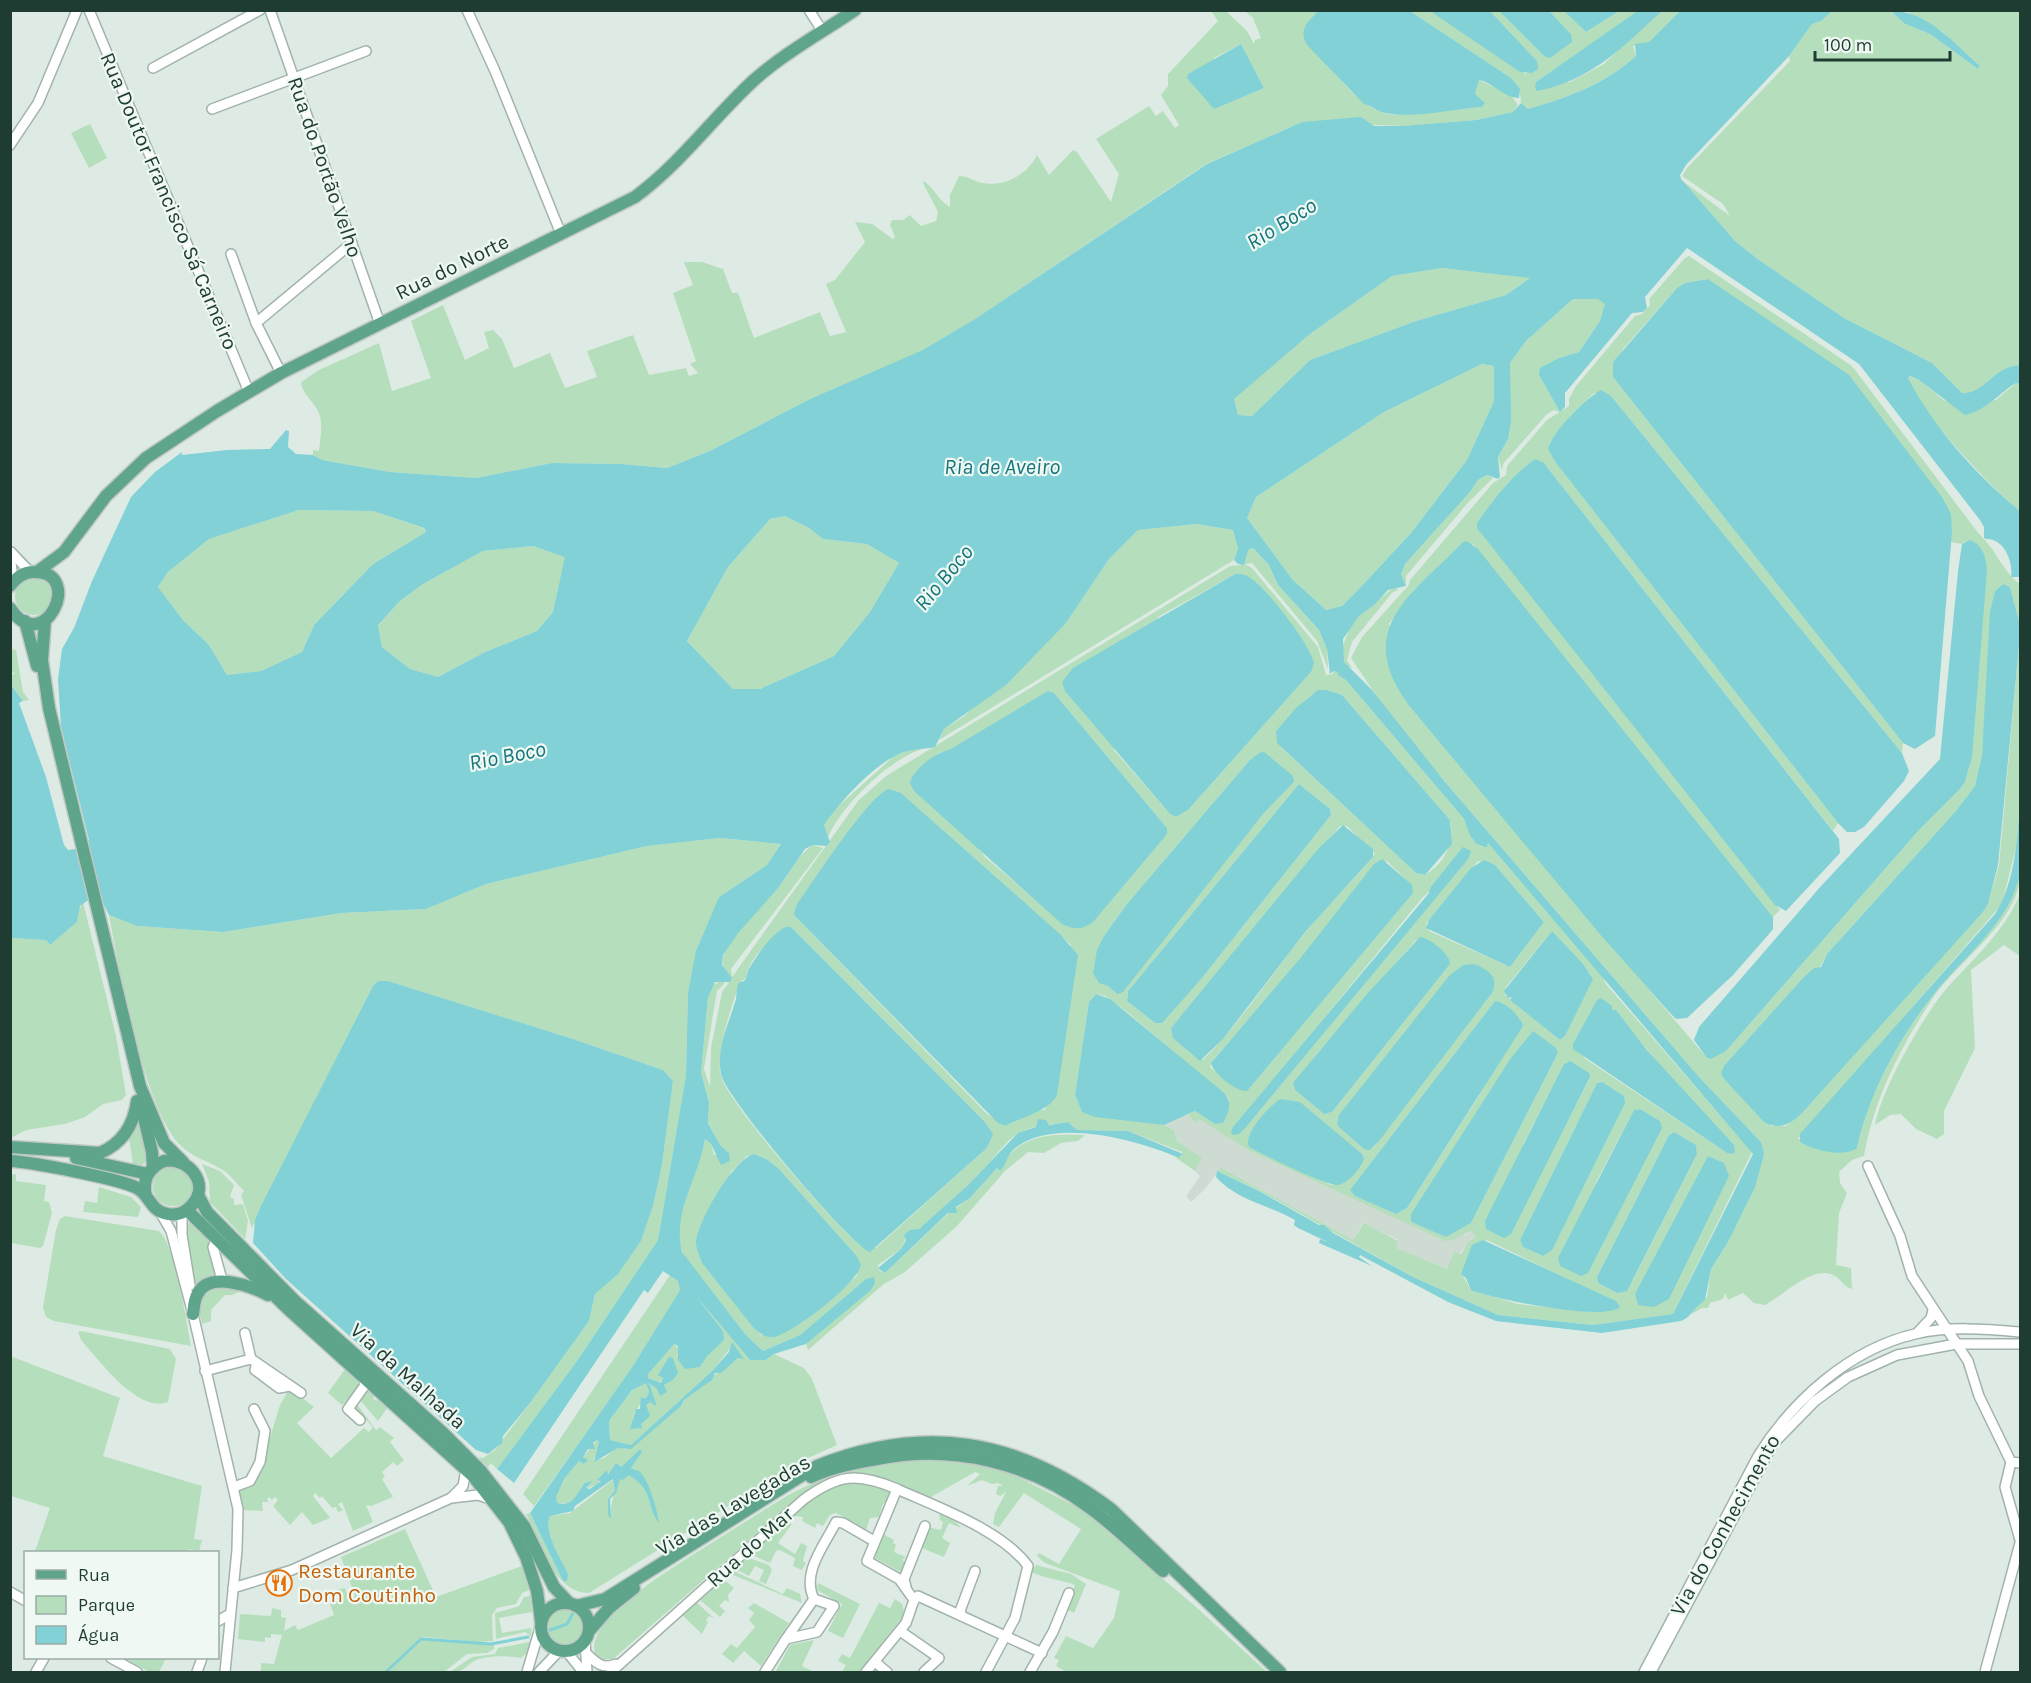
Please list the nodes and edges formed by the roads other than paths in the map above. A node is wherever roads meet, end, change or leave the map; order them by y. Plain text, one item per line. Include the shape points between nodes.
1 (77, 10) edge
2 (89, 10) edge
3 (260, 10) edge
4 (270, 10) edge
5 (466, 10) edge
6 (809, 10) edge
7 (855, 10) edge
8 (823, 32) junction
9 (366, 51) dead end
10 (153, 68) dead end
11 (294, 79) junction
12 (212, 109) dead end
13 (10, 145) edge
14 (561, 234) junction
15 (352, 243) junction
16 (231, 254) dead end
17 (256, 323) junction
18 (380, 324) junction
19 (281, 373) junction
20 (249, 392) junction
21 (10, 551) edge
22 (64, 552) junction
23 (33, 572) junction
24 (12, 584) edge
25 (56, 585) junction
26 (15, 614) edge
27 (45, 620) junction
28 (74, 831) junction
29 (96, 917) junction
30 (138, 1093) junction
31 (10, 1147) edge
32 (28, 1148) junction
33 (10, 1161) edge
34 (183, 1162) junction
35 (1868, 1166) dead end
36 (150, 1170) junction
37 (198, 1195) junction
38 (146, 1196) junction
39 (184, 1211) junction
40 (160, 1212) junction
41 (215, 1243) dead end
42 (221, 1276) dead end
43 (287, 1308) junction
44 (1933, 1310) junction
45 (193, 1314) junction
46 (1946, 1330) junction
47 (2020, 1332) edge
48 (1917, 1333) junction
49 (245, 1334) dead end
50 (1978, 1343) junction
51 (1956, 1344) junction
52 (2020, 1344) edge
53 (254, 1361) junction
54 (1968, 1361) junction
55 (205, 1371) junction
56 (363, 1376) junction
57 (301, 1393) dead end
58 (254, 1409) dead end
59 (360, 1420) dead end
60 (1008, 1454) junction
61 (2016, 1462) edge
62 (466, 1469) junction
63 (837, 1469) junction
64 (234, 1487) junction
65 (897, 1489) junction
66 (451, 1497) junction
67 (492, 1499) junction
68 (1098, 1514) junction
69 (926, 1526) dead end
70 (874, 1541) junction
71 (2020, 1542) edge
72 (975, 1571) dead end
73 (906, 1587) junction
74 (233, 1588) junction
75 (10, 1592) edge
76 (1069, 1593) dead end
77 (814, 1599) junction
78 (24, 1600) edge
79 (914, 1600) junction
80 (573, 1605) junction
81 (230, 1614) junction
82 (962, 1616) junction
83 (219, 1620) edge
84 (541, 1625) junction
85 (900, 1631) junction
86 (587, 1636) junction
87 (1006, 1636) junction
88 (786, 1640) junction
89 (563, 1652) junction
90 (1042, 1653) junction
91 (587, 1654) junction
92 (113, 1659) edge
93 (621, 1662) junction
94 (875, 1662) junction
95 (137, 1672) edge
96 (225, 1672) edge
97 (527, 1672) edge
98 (539, 1672) edge
99 (585, 1672) edge
100 (610, 1672) edge
101 (765, 1672) edge
102 (866, 1672) edge
103 (887, 1672) edge
104 (924, 1672) edge
105 (986, 1672) edge
106 (1030, 1672) edge
107 (1273, 1672) edge
108 (1280, 1672) edge
109 (1644, 1672) edge
110 (1652, 1672) edge
111 (1985, 1672) edge

1 - 13 street via 38,103
2 - 20 street, Rua Doutor Francisco Sá Carneiro
3 - 10 street
4 - 11 street, Rua do Portão Velho
5 - 14 street
6 - 8 street
7 - 8 main road, Rua do Norte
8 - 14 main road, Rua do Norte via 752,82 635,198
9 - 11 street
11 - 12 street
11 - 15 street, Rua do Portão Velho
14 - 18 main road, Rua do Norte
15 - 17 street
15 - 18 street, Rua do Portão Velho
16 - 17 street
17 - 19 street
18 - 19 main road, Rua do Norte
19 - 20 main road, Rua do Norte
20 - 22 main road, Rua do Norte via 147,458 106,496
21 - 23 street
21 - 24 street
22 - 23 main road, Rua do Norte
22 - 25 main road, Rua do Norte
23 - 24 main road, Rua do Norte
23 - 25 main road
25 - 27 main road, Rua do Norte via 59,601
26 - 27 main road
26 - 28 main road via 35,656 46,730
27 - 28 main road via 42,660
28 - 29 main road
29 - 30 main road
29 - 34 main road via 140,1086 164,1143
30 - 32 main road via 133,1122 110,1148 91,1153
30 - 36 main road via 152,1152
31 - 32 main road
32 - 36 main road
33 - 38 main road via 126,1184
34 - 36 main road via 170,1160
34 - 37 main road via 198,1179
35 - 44 street via 1900,1236 1912,1276
36 - 38 main road via 145,1181
37 - 39 main road
37 - 80 main road, Via da Malhada via 207,1212 295,1301 480,1470 524,1526 554,1587
38 - 40 main road
39 - 40 main road
39 - 43 main road, Via da Malhada
39 - 45 street via 182,1235
40 - 45 street via 171,1231
41 - 42 street
43 - 45 main road via 256,1289 230,1282 201,1289
43 - 56 main road, Via da Malhada
44 - 46 street
44 - 48 street
45 - 55 street
46 - 47 street, Via do Conhecimento
46 - 48 street, Via do Conhecimento
46 - 51 street
48 - 109 street, Via do Conhecimento via 1881,1345 1834,1374 1768,1441
49 - 53 street
50 - 51 street, Via do Conhecimento
50 - 52 street, Via do Conhecimento
50 - 54 street
51 - 54 street
51 - 110 street, Via do Conhecimento via 1897,1355 1848,1377 1815,1401 1773,1444
53 - 55 street
53 - 57 street
54 - 61 street via 1983,1405
55 - 64 street
56 - 59 street via 365,1385 348,1409
56 - 62 main road, Via da Malhada
58 - 64 street via 266,1431 260,1462 250,1481
60 - 63 main road via 1001,1457 951,1449 901,1449 866,1455
60 - 68 main road via 1014,1462 1080,1494
60 - 80 main road, Via das Lavegadas via 975,1445 927,1441 894,1443 842,1457 790,1481 605,1599
60 - 108 main road, Via das Lavegadas via 1067,1480 1111,1509
61 - 71 street via 2005,1486
62 - 66 street via 463,1486
62 - 67 main road, Via da Malhada
63 - 68 main road, Via das Lavegadas via 905,1454 966,1455 993,1460 1041,1479
63 - 86 main road, Via das Lavegadas via 789,1490 658,1572 609,1608
64 - 74 street via 238,1523
65 - 70 street
65 - 87 street, Rua do Mar via 983,1530 1028,1566 1015,1618
65 - 93 street, Rua do Mar via 873,1479 850,1476 824,1484
66 - 67 street via 478,1495
66 - 74 street via 292,1570
67 - 84 main road, Via da Malhada via 509,1522 531,1569
68 - 107 main road, Via das Lavegadas
69 - 73 street via 904,1579
70 - 73 street via 867,1560
70 - 77 street via 836,1522 809,1576 808,1588
71 - 111 street
72 - 82 street via 960,1611
73 - 79 street
74 - 81 street
75 - 78 street
76 - 90 street
77 - 88 street
77 - 88 street via 834,1606 817,1632
79 - 82 street via 918,1596
79 - 85 street
80 - 84 main road via 555,1605 544,1614
80 - 86 main road via 586,1616
81 - 83 street
81 - 96 street
82 - 87 street
84 - 89 main road via 546,1643
84 - 97 street
85 - 94 street
85 - 104 street via 939,1658
86 - 89 main road via 574,1650
86 - 91 street
87 - 90 street
87 - 105 street
88 - 101 street
89 - 98 street
89 - 99 street
90 - 106 street
91 - 93 street via 597,1664 608,1667
91 - 99 street
92 - 95 street
93 - 100 street, Rua do Mar
94 - 102 street
94 - 103 street

